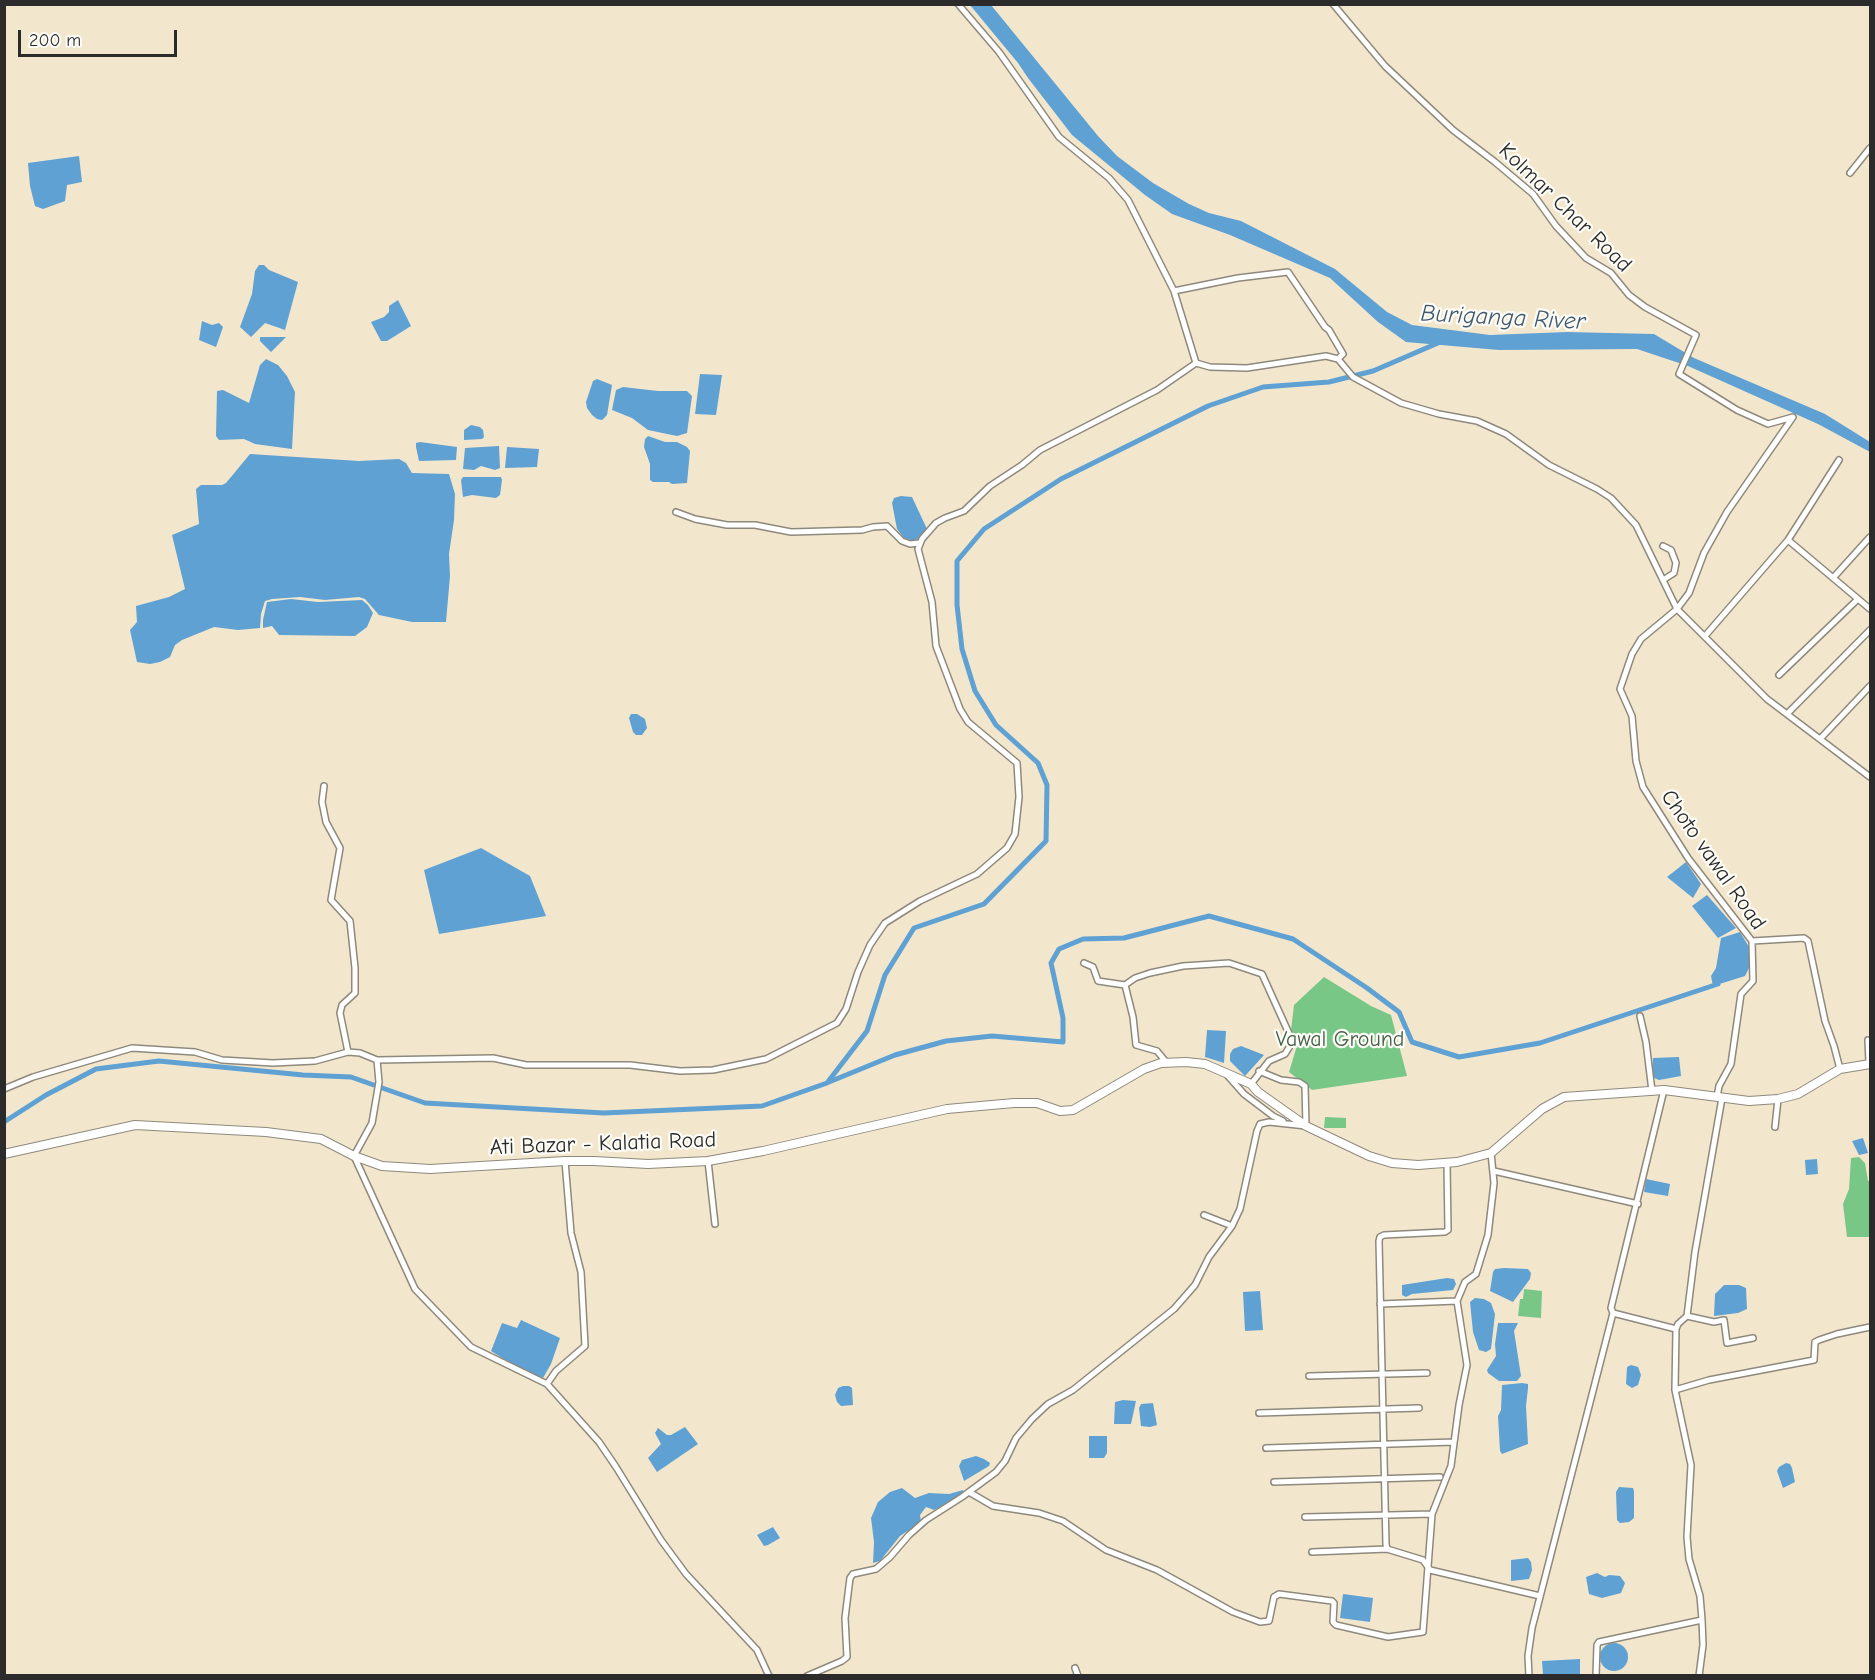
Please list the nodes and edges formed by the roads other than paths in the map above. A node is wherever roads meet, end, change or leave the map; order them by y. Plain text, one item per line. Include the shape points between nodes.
1 (958, 4) edge
2 (1333, 4) edge
3 (1870, 148) edge
4 (1864, 155) junction
5 (1870, 160) edge
6 (1850, 173) dead end
7 (1174, 291) junction
8 (1338, 359) junction
9 (1196, 363) junction
10 (1839, 460) dead end
11 (676, 512) dead end
12 (1870, 537) edge
13 (1788, 540) junction
14 (920, 543) junction
15 (1662, 546) dead end
16 (1833, 578) junction
17 (1663, 580) junction
18 (1689, 592) joint
19 (1858, 599) junction
20 (1677, 609) junction
21 (1870, 609) edge
22 (1870, 630) edge
23 (1705, 636) junction
24 (1779, 675) dead end
25 (1870, 686) edge
26 (1787, 714) junction
27 (1820, 739) junction
28 (1870, 775) edge
29 (324, 786) dead end
30 (1752, 941) junction
31 (1084, 963) dead end
32 (1125, 985) junction
33 (1640, 1016) dead end
34 (1868, 1040) dead end
35 (348, 1052) junction
36 (377, 1060) junction
37 (1167, 1063) junction
38 (1870, 1064) edge
39 (1840, 1069) junction
40 (1223, 1070) junction
41 (1259, 1071) junction
42 (1251, 1084) junction
43 (4, 1089) edge
44 (1664, 1090) junction
45 (1652, 1091) junction
46 (1720, 1097) junction
47 (1778, 1099) junction
48 (1287, 1123) junction
49 (1306, 1125) junction
50 (1775, 1127) dead end
51 (1491, 1153) junction
52 (4, 1154) edge
53 (354, 1156) junction
54 (565, 1161) junction
55 (708, 1161) junction
56 (1447, 1163) junction
57 (1494, 1171) junction
58 (1638, 1204) junction
59 (1204, 1215) dead end
60 (714, 1224) dead end
61 (1232, 1226) junction
62 (1457, 1301) junction
63 (1380, 1304) junction
64 (1613, 1313) junction
65 (1687, 1316) junction
66 (1870, 1327) edge
67 (1676, 1329) junction
68 (1753, 1338) dead end
69 (1427, 1373) dead end
70 (1382, 1374) junction
71 (1309, 1376) dead end
72 (547, 1383) junction
73 (1675, 1390) junction
74 (1419, 1408) dead end
75 (1383, 1409) junction
76 (1259, 1413) dead end
77 (1454, 1442) junction
78 (1383, 1444) junction
79 (1266, 1448) dead end
80 (1440, 1477) dead end
81 (1384, 1480) junction
82 (1274, 1482) dead end
83 (969, 1492) junction
84 (1432, 1514) junction
85 (1385, 1515) junction
86 (1305, 1517) dead end
87 (1388, 1549) junction
88 (1312, 1552) dead end
89 (1427, 1566) junction
90 (1540, 1596) junction
91 (1702, 1620) junction
92 (1075, 1668) dead end
93 (769, 1676) edge
94 (807, 1676) edge
95 (1078, 1676) edge
96 (1529, 1676) edge
97 (1596, 1676) edge
98 (1699, 1676) edge

1 - 7 street via 999,52 1059,137 1109,178 1128,200
2 - 18 street, Kolmar Char Road via 1385,66 1453,130 1533,194 1586,258 1611,273 1645,307 1696,335 1679,374 1737,410 1768,423 1793,417 1727,512 1704,553
3 - 4 street
4 - 5 street
4 - 6 street
7 - 8 street via 1288,272 1343,354
7 - 9 street
8 - 9 street via 1326,356 1247,368
8 - 17 street via 1353,377 1401,403 1477,421 1506,434 1549,465 1598,489 1636,525
9 - 14 street via 1157,390 1040,450 990,486 964,511 936,523
10 - 13 street
11 - 14 street via 727,525 755,525 790,532 887,526 902,541
12 - 16 street
13 - 16 street
13 - 23 street
14 - 36 street via 936,646 960,709 968,722 1017,763 1020,780 1015,834 1007,848 977,874 885,923 870,945 837,1023 766,1059 713,1070 526,1065 493,1058
15 - 17 street via 1671,550 1676,563 1674,573
16 - 19 street
17 - 20 street
18 - 20 street, Choto vawal Road
19 - 21 street
19 - 24 street
20 - 23 street
20 - 30 street, Choto vawal Road via 1641,639 1621,683 1623,699 1632,716 1640,782 1688,858
22 - 26 street
23 - 26 street
25 - 27 street
26 - 27 street
27 - 28 street
29 - 35 street via 326,822 340,848 332,900 350,921 355,968 356,993 342,1005 340,1013
30 - 39 street via 1808,941
30 - 46 street, Choto vawal Road via 1753,981 1741,994 1731,1064 1722,1079
31 - 32 street via 1093,967 1098,981
32 - 37 street via 1136,1045 1152,1048
32 - 41 street via 1150,973 1183,966 1229,963 1262,974 1291,1038 1285,1054
33 - 45 street
34 - 38 street
35 - 36 street
35 - 43 street via 315,1061 273,1063 132,1048
36 - 53 street via 379,1082 372,1122
37 - 40 main road, Ati Bazar - Kalatia Road via 1205,1064
37 - 55 main road, Ati Bazar - Kalatia Road via 1144,1070 1074,1110 1060,1111 1037,1103 947,1109
38 - 39 main road
39 - 47 main road via 1798,1094
40 - 42 main road, Ati Bazar - Kalatia Road
40 - 48 street via 1245,1094
41 - 42 street
41 - 49 street via 1305,1086
42 - 49 main road, Ati Bazar - Kalatia Road
44 - 45 main road
44 - 46 main road
44 - 58 street
45 - 51 main road via 1564,1097 1542,1109
46 - 47 main road
46 - 65 street, Choto vawal Road
47 - 50 street
48 - 49 street
48 - 61 street via 1260,1124 1240,1209
49 - 56 main road via 1392,1163
51 - 56 main road
51 - 57 street
52 - 53 main road, Ati Bazar - Kalatia Road via 135,1125 321,1139
53 - 54 main road, Ati Bazar - Kalatia Road via 382,1166 430,1169
53 - 72 street via 415,1289 471,1347
54 - 55 main road, Ati Bazar - Kalatia Road
54 - 72 street via 571,1233 581,1272 585,1346
55 - 60 street
56 - 63 street via 1448,1230 1380,1237
57 - 58 street
57 - 62 street via 1488,1235 1476,1274 1465,1282
58 - 64 street via 1611,1308
59 - 61 street
61 - 83 street via 1209,1257 1195,1285 1174,1309 1074,1390 1048,1404 1016,1438 996,1472
62 - 63 street
62 - 77 street via 1467,1365
63 - 70 street
64 - 67 street
64 - 90 street
65 - 67 street
65 - 68 street via 1714,1322 1724,1320 1727,1343
66 - 73 street via 1815,1342 1814,1360
67 - 73 street
69 - 70 street
70 - 71 street
70 - 75 street
72 - 93 street via 599,1442 686,1574 757,1650
73 - 91 street via 1690,1465 1687,1538
74 - 75 street
75 - 76 street
75 - 78 street
77 - 78 street
77 - 84 street via 1451,1466
78 - 79 street
78 - 81 street
80 - 81 street
81 - 82 street
81 - 85 street
83 - 89 street via 993,1506 1064,1521 1106,1550 1157,1570 1233,1612 1260,1622 1269,1621 1274,1597 1279,1594 1332,1601 1336,1625 1388,1637 1423,1632
83 - 94 street via 926,1520 876,1569 850,1578 845,1618 847,1657
84 - 85 street
84 - 89 street
85 - 86 street
85 - 87 street
87 - 88 street
87 - 89 street via 1423,1560
89 - 90 street via 1430,1570
90 - 96 street via 1528,1656
91 - 97 street via 1599,1642
91 - 98 street
92 - 95 street

